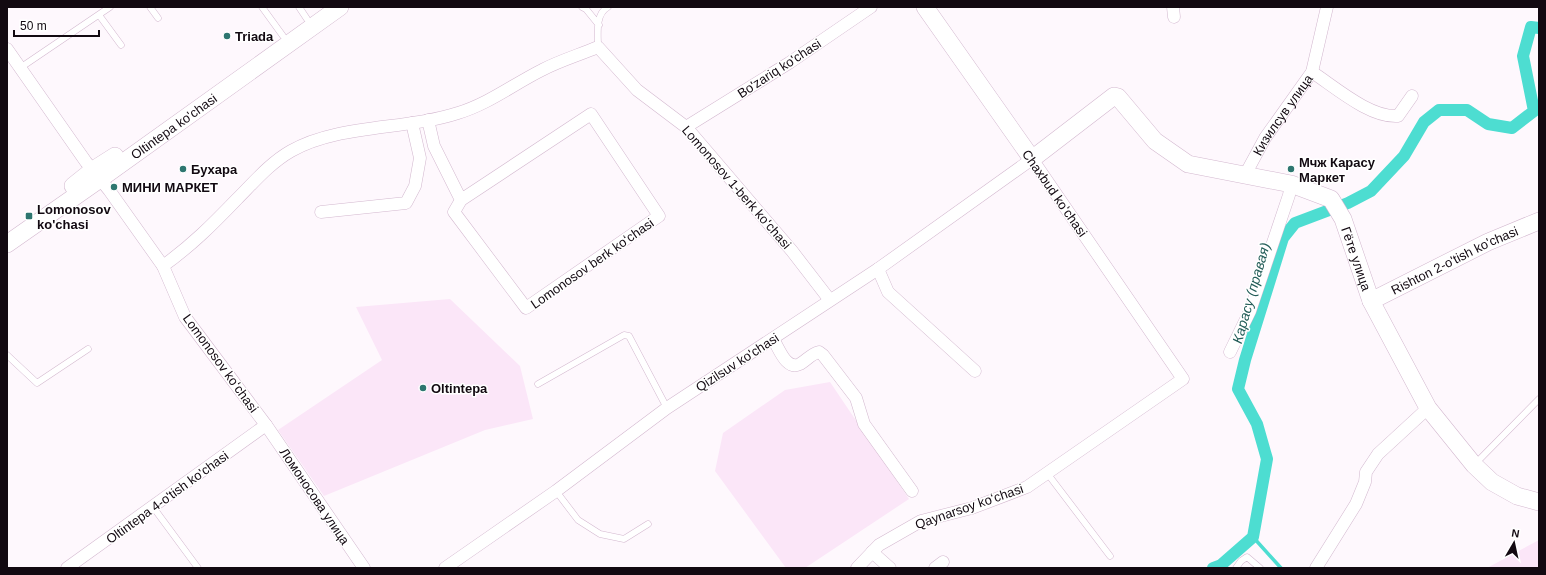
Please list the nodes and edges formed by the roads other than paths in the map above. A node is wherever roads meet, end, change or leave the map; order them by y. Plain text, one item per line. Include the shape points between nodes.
1 (110, 7) edge
2 (150, 7) edge
3 (262, 7) edge
4 (323, 7) edge
5 (340, 7) edge
6 (582, 7) edge
7 (608, 7) edge
8 (871, 7) edge
9 (925, 7) edge
10 (1326, 7) edge
11 (303, 13) edge
12 (99, 15) junction
13 (158, 18) dead end
14 (599, 25) junction
15 (283, 36) junction
16 (121, 45) dead end
17 (598, 47) junction
18 (7, 49) edge
19 (20, 68) junction
20 (1312, 72) junction
21 (1412, 96) dead end
22 (428, 120) junction
23 (412, 123) junction
24 (686, 127) junction
25 (1032, 159) junction
26 (96, 174) junction
27 (1245, 175) junction
28 (1291, 184) junction
29 (461, 200) junction
30 (321, 212) dead end
31 (1539, 221) edge
32 (7, 232) edge
33 (7, 244) edge
34 (163, 266) junction
35 (878, 269) junction
36 (829, 299) junction
37 (1371, 301) junction
38 (773, 339) junction
39 (88, 349) dead end
40 (1230, 352) dead end
41 (7, 355) edge
42 (975, 371) dead end
43 (1183, 379) joint
44 (538, 384) dead end
45 (1539, 399) edge
46 (667, 408) junction
47 (1428, 408) junction
48 (266, 425) junction
49 (1474, 465) junction
50 (1047, 473) junction
51 (556, 491) junction
52 (912, 491) dead end
53 (1539, 502) edge
54 (152, 507) junction
55 (648, 524) dead end
56 (872, 552) junction
57 (1110, 556) dead end
58 (67, 568) edge
59 (198, 568) edge
60 (364, 568) edge
61 (445, 568) edge
62 (857, 568) edge
63 (890, 568) edge
64 (1236, 568) edge
65 (1260, 568) edge
66 (1316, 568) edge

1 - 12 lane
2 - 13 lane
3 - 15 lane
4 - 11 street, Oltintepa ko'chasi
5 - 26 street, Oltintepa ko'chasi
6 - 14 lane
7 - 14 lane via 600,15
8 - 24 street, Bo'zariq ko'chasi via 789,63
9 - 25 street, Chaxbud koʻchasi
10 - 20 street, Кизилсув улица
11 - 15 street, Oltintepa ko'chasi
12 - 16 lane
12 - 19 lane
14 - 17 lane
15 - 26 street, Oltintepa ko'chasi via 108,161
17 - 22 street via 542,70 459,113
17 - 24 street, Lomonosov 1-berk koʻchasi via 637,90
18 - 19 street, Lomonosov koʻchasi
19 - 26 street, Lomonosov koʻchasi
20 - 21 street via 1367,110 1389,117 1398,116
20 - 27 street, Кизилсув улица via 1265,138
22 - 23 street
22 - 29 street via 434,146
23 - 30 street via 420,158 415,186 406,203
23 - 34 street via 331,136 291,150 269,166 187,249
24 - 36 street, Lomonosov 1-berk koʻchasi via 792,251
25 - 27 street, Гёте улица via 1114,96 1118,97 1155,141 1188,164
25 - 35 street, Qizilsuv ko'chasi
25 - 43 street, Chaxbud koʻchasi
26 - 32 street, Oltintepa ko'chasi via 81,180
26 - 33 street, Oltintepa ko'chasi
26 - 34 street, Lomonosov koʻchasi
27 - 28 street, Гёте улица
28 - 37 street, Гёте улица via 1331,199 1343,219
28 - 40 street via 1250,311
29 - 29 street, Lomonosov berk koʻchasi via 591,114 659,216 526,308 454,212
31 - 37 street, Rishton 2-o'tish ko'chasi via 1488,242
34 - 48 street, Lomonosov koʻchasi via 185,317
35 - 36 street, Qizilsuv ko'chasi
35 - 42 street via 888,292
36 - 38 street, Qizilsuv ko'chasi
37 - 47 street, Гёте улица
38 - 46 street, Qizilsuv ko'chasi
38 - 52 street via 788,364 793,366 814,353 819,352 823,355 856,398 864,424
39 - 41 lane via 37,384
43 - 50 street, Qaynarsoy koʻchasi
44 - 46 lane via 626,335 629,336
45 - 49 lane
46 - 51 street, Qizilsuv ko'chasi
47 - 49 street, Гёте улица
47 - 66 street via 1378,454 1366,472 1366,482 1356,504
48 - 54 street, Oltintepa 4-o'tish ko'chasi
48 - 60 street, Ломоносова улица
49 - 53 street, Гёте улица via 1500,488
50 - 56 street, Qaynarsoy koʻchasi via 1027,487 972,508 921,521 879,545
50 - 57 lane
51 - 55 lane via 578,520 600,534 624,539
51 - 61 street, Qizilsuv ko'chasi
54 - 58 street, Oltintepa 4-o'tish ko'chasi
54 - 59 lane
56 - 62 street, Qaynarsoy koʻchasi
56 - 63 street
64 - 65 lane via 1247,557

